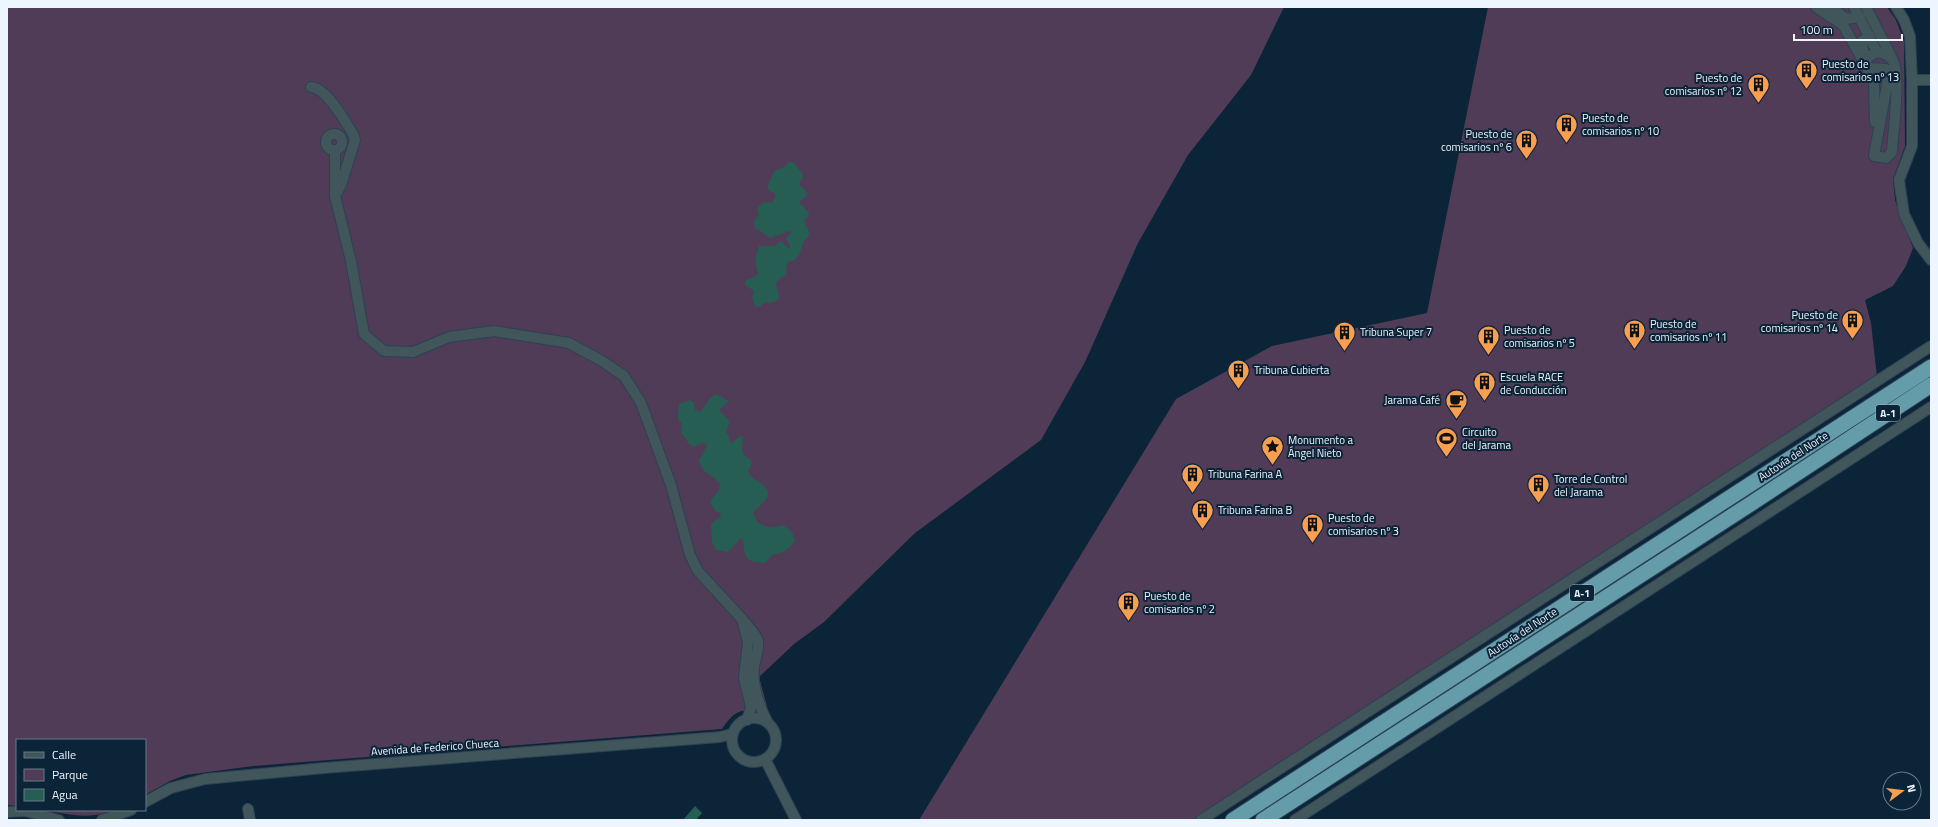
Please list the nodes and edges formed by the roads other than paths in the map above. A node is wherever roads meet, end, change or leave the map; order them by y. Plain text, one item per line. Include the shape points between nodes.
1 (1816, 7) edge
2 (1854, 7) edge
3 (1866, 7) edge
4 (1896, 7) edge
5 (1835, 8) edge
6 (1860, 17) junction
7 (1845, 22) junction
8 (1870, 29) junction
9 (1877, 52) junction
10 (1865, 64) junction
11 (1893, 68) junction
12 (1912, 80) junction
13 (1931, 80) edge
14 (311, 87) dead end
15 (353, 134) junction
16 (1874, 156) junction
17 (335, 196) junction
18 (1931, 260) edge
19 (1931, 346) edge
20 (1931, 367) edge
21 (1931, 385) edge
22 (1931, 406) edge
23 (742, 620) junction
24 (748, 642) junction
25 (757, 647) junction
26 (746, 720) junction
27 (768, 723) junction
28 (732, 734) junction
29 (765, 759) junction
30 (146, 801) edge
31 (248, 809) dead end
32 (127, 811) edge
33 (7, 812) edge
34 (59, 820) edge
35 (102, 820) edge
36 (250, 820) edge
37 (796, 820) edge
38 (1201, 820) edge
39 (1233, 820) edge
40 (1263, 820) edge
41 (1295, 820) edge

1 - 7 street
2 - 6 street
3 - 8 street
4 - 12 street via 1910,36
5 - 7 street
6 - 7 street
6 - 8 street
7 - 8 street via 1852,32
7 - 10 street
8 - 9 street
8 - 10 street via 1862,41
8 - 11 street
9 - 10 street via 1868,58
9 - 11 street via 1885,53
10 - 11 street via 1870,68
10 - 16 street via 1874,84
11 - 16 street
11 - 16 street via 1897,77 1892,152 1886,158
12 - 13 street
12 - 18 street via 1912,146 1899,180 1904,214 1918,243
14 - 15 street via 324,92
15 - 17 street via 355,140
15 - 17 street via 342,139 340,148 335,150
17 - 23 street via 351,260 364,334 384,352 413,352 449,337 494,331 569,343 624,376 641,403 669,478 690,555 698,571
19 - 38 street
20 - 39 highway, Autovía del Norte / A-1
21 - 40 highway, Autovía del Norte / A-1
22 - 41 street
23 - 24 street
23 - 25 street via 756,637
24 - 25 street via 752,648
24 - 26 street via 744,678 751,707
25 - 27 street via 754,668 756,687 762,712
26 - 27 street via 756,718
26 - 28 street via 741,721
27 - 29 street via 774,730 776,741 771,754
28 - 29 street via 732,747 740,758 748,762
28 - 30 street, Avenida de Federico Chueca via 205,779 171,788
29 - 37 street
31 - 36 street
32 - 35 street
33 - 34 street via 25,811

